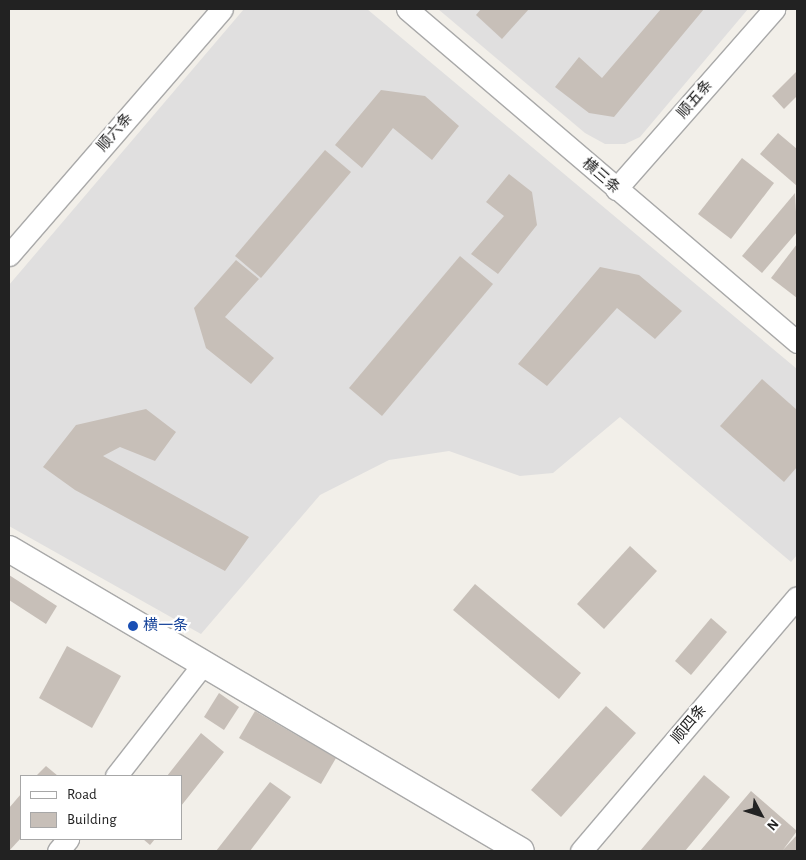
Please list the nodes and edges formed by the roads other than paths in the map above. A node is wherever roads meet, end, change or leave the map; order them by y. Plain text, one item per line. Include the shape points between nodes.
1 (222, 9) edge
2 (407, 9) edge
3 (774, 9) edge
4 (616, 189) junction
5 (9, 255) edge
6 (797, 342) edge
7 (9, 549) edge
8 (797, 597) edge
9 (204, 663) junction
10 (117, 775) edge
11 (67, 840) edge
12 (58, 851) edge
13 (522, 851) edge
14 (581, 851) edge

1 - 5 street, 顺六条
2 - 4 street, 横三条
3 - 4 street, 顺五条
4 - 6 street, 横三条
7 - 9 street
8 - 14 street, 顺四条
9 - 10 street
9 - 13 street
11 - 12 street

